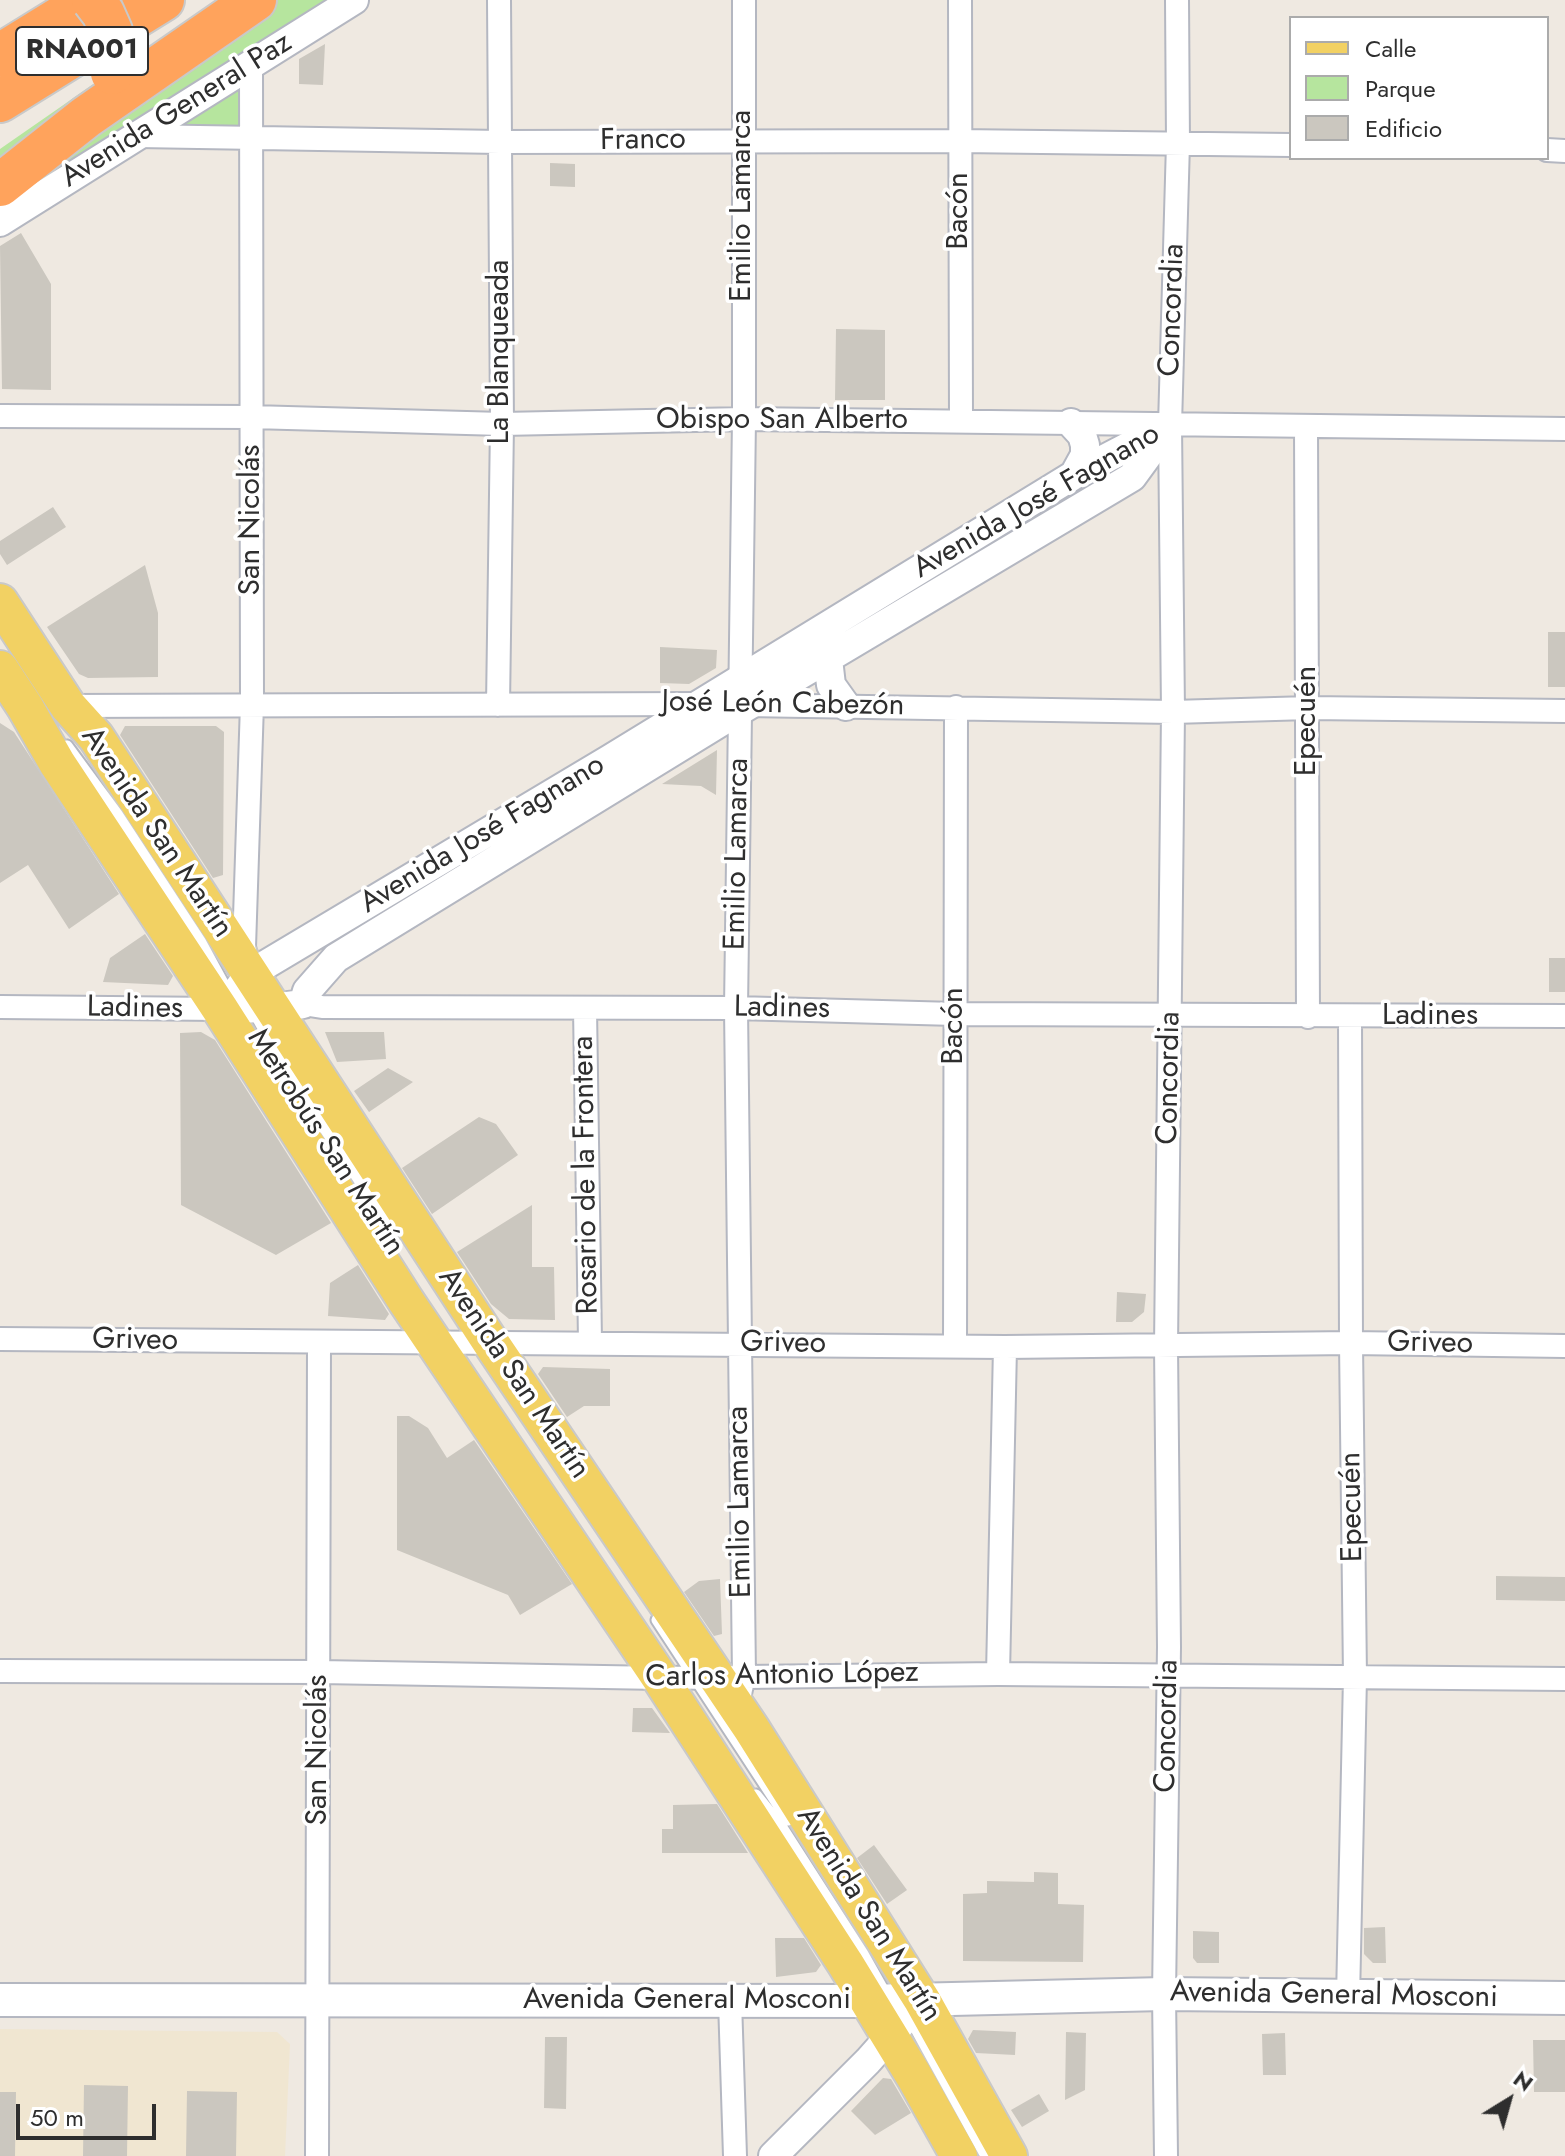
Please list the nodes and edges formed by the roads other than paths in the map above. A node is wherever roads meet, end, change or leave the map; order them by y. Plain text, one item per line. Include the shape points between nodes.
1 (91, 0) edge
2 (255, 0) edge
3 (354, 0) edge
4 (499, 0) edge
5 (744, 0) edge
6 (960, 0) edge
7 (1177, 0) edge
8 (153, 6) edge
9 (0, 55) edge
10 (251, 65) junction
11 (0, 101) edge
12 (86, 117) junction
13 (0, 132) edge
14 (138, 136) junction
15 (252, 138) junction
16 (742, 140) junction
17 (959, 141) junction
18 (500, 142) junction
19 (1178, 143) junction
20 (1289, 145) edge
21 (0, 185) edge
22 (0, 222) edge
23 (0, 416) edge
24 (252, 417) junction
25 (744, 419) junction
26 (961, 421) junction
27 (1071, 423) junction
28 (502, 424) junction
29 (1170, 425) junction
30 (1306, 426) junction
31 (1565, 429) edge
32 (1074, 475) junction
33 (1092, 503) junction
34 (0, 602) edge
35 (828, 659) junction
36 (0, 669) edge
37 (743, 699) junction
38 (252, 704) junction
39 (699, 704) junction
40 (498, 705) junction
41 (846, 706) junction
42 (956, 707) junction
43 (1309, 708) junction
44 (1565, 711) edge
45 (1173, 712) junction
46 (47, 721) edge
47 (105, 777) dead end
48 (251, 1000) junction
49 (0, 1007) edge
50 (585, 1008) junction
51 (736, 1008) junction
52 (955, 1014) junction
53 (1171, 1015) junction
54 (1565, 1016) edge
55 (1308, 1017) junction
56 (1350, 1017) junction
57 (380, 1227) dead end
58 (401, 1233) dead end
59 (0, 1339) edge
60 (590, 1342) junction
61 (319, 1343) junction
62 (1351, 1343) junction
63 (464, 1344) junction
64 (738, 1344) junction
65 (955, 1346) junction
66 (1166, 1346) junction
67 (1565, 1346) edge
68 (1005, 1347) junction
69 (648, 1608) dead end
70 (0, 1671) edge
71 (320, 1672) junction
72 (998, 1674) junction
73 (1169, 1676) junction
74 (1355, 1677) junction
75 (1565, 1679) edge
76 (698, 1680) junction
77 (752, 1791) dead end
78 (1164, 1994) junction
79 (1348, 1998) junction
80 (1565, 1998) edge
81 (0, 2000) edge
82 (319, 2001) junction
83 (730, 2001) junction
84 (897, 2011) junction
85 (317, 2156) edge
86 (735, 2156) edge
87 (773, 2156) edge
88 (959, 2156) edge
89 (973, 2156) edge
90 (986, 2156) edge
91 (1009, 2156) edge
92 (1166, 2156) edge

1 - 9 highway, RNA001
1 - 12 highway, bridge via 103,13 115,51 108,86
2 - 12 highway
3 - 10 street, Avenida General Paz
4 - 18 street, La Blanqueada
5 - 16 street, Emilio Lamarca
6 - 17 street, Bacón
7 - 19 street, Concordia
8 - 11 highway, RNA001
8 - 13 highway
10 - 14 street, Avenida General Paz
10 - 15 street, San Nicolás
12 - 21 highway
14 - 15 street, Franco
14 - 22 street, Avenida General Paz
15 - 18 street, Franco
15 - 24 street, San Nicolás
16 - 17 street, Franco
16 - 18 street, Franco
16 - 25 street, Emilio Lamarca
17 - 19 street, Franco
17 - 26 street, Bacón
18 - 28 street, La Blanqueada
19 - 20 street, Franco
19 - 29 street, Concordia
23 - 24 street, Obispo San Alberto
24 - 28 street, Obispo San Alberto
24 - 38 street, San Nicolás
25 - 26 street, Obispo San Alberto
25 - 28 street, Obispo San Alberto
25 - 37 street, Emilio Lamarca
26 - 27 street, Obispo San Alberto
27 - 29 street, Obispo San Alberto
27 - 32 street via 1085,445
28 - 40 street, La Blanqueada
29 - 30 street, Obispo San Alberto
29 - 32 street, Avenida José Fagnano
29 - 33 street, Avenida José Fagnano via 1132,477
29 - 45 street, Concordia
30 - 31 street, Obispo San Alberto
30 - 43 street, Epecuén
32 - 33 street
32 - 37 street, Avenida José Fagnano
33 - 35 street, Avenida José Fagnano
34 - 46 main road, Avenida San Martín
35 - 37 street, Avenida José Fagnano
35 - 41 street via 831,685
36 - 46 main road, Avenida San Martín
37 - 39 street, Avenida José Fagnano
37 - 41 street, José León Cabezón
37 - 48 street, Avenida José Fagnano via 336,958 307,991
37 - 51 street, Emilio Lamarca
38 - 40 street, José León Cabezón
38 - 46 street, José León Cabezón
38 - 48 street, San Nicolás via 244,947
39 - 40 street, José León Cabezón
39 - 48 street, Avenida José Fagnano
41 - 42 street, José León Cabezón
42 - 45 street, José León Cabezón
42 - 52 street, Bacón
43 - 44 street, José León Cabezón
43 - 45 street, José León Cabezón
43 - 55 street, Epecuén
45 - 53 street, Concordia
46 - 48 main road, Avenida San Martín via 57,763
46 - 48 main road, Avenida San Martín via 96,737
47 - 48 lane, Metrobús San Martín
48 - 49 street, Ladines
48 - 50 street, Ladines via 322,1007
48 - 57 lane, Metrobús San Martín
48 - 58 lane, Metrobús San Martín via 293,1081
48 - 63 main road, Avenida San Martín
48 - 63 main road, Avenida San Martín
50 - 51 street, Ladines
50 - 60 street, Rosario de la Frontera
51 - 52 street, Ladines
51 - 64 street, Emilio Lamarca
52 - 53 street, Ladines
52 - 65 street, Bacón
53 - 55 street, Ladines
53 - 66 street, Concordia
54 - 56 street, Ladines
55 - 56 street, Ladines
56 - 62 street, Epecuén
59 - 61 street, Griveo
60 - 63 street, Griveo
60 - 64 street, Griveo
61 - 63 street, Griveo
61 - 71 street, San Nicolás
62 - 66 street, Griveo
62 - 67 street, Griveo
62 - 74 street, Epecuén
63 - 76 main road, Avenida San Martín
63 - 76 main road, Avenida San Martín
64 - 65 street, Griveo
64 - 76 street, Emilio Lamarca
65 - 68 street, Griveo
66 - 68 street, Griveo
66 - 73 street, Concordia
68 - 72 street
69 - 76 lane
70 - 71 street, Carlos Antonio López
71 - 76 street, Carlos Antonio López
71 - 82 street, San Nicolás
72 - 73 street, Carlos Antonio López
72 - 76 street, Carlos Antonio López
73 - 74 street, Carlos Antonio López
73 - 78 street, Concordia
74 - 75 street, Carlos Antonio López
74 - 79 street, Epecuén
76 - 84 main road, Avenida San Martín
76 - 84 main road, Avenida San Martín
77 - 84 lane via 781,1826
78 - 79 main road, Avenida General Mosconi
78 - 84 main road, Avenida General Mosconi
78 - 92 street, Concordia
79 - 80 main road, Avenida General Mosconi
81 - 82 main road, Avenida General Mosconi
82 - 83 main road, Avenida General Mosconi
82 - 85 street, San Nicolás
83 - 84 main road, Avenida General Mosconi
83 - 86 street
84 - 87 street
84 - 88 main road, Avenida San Martín
84 - 89 lane
84 - 90 lane
84 - 91 main road, Avenida San Martín

